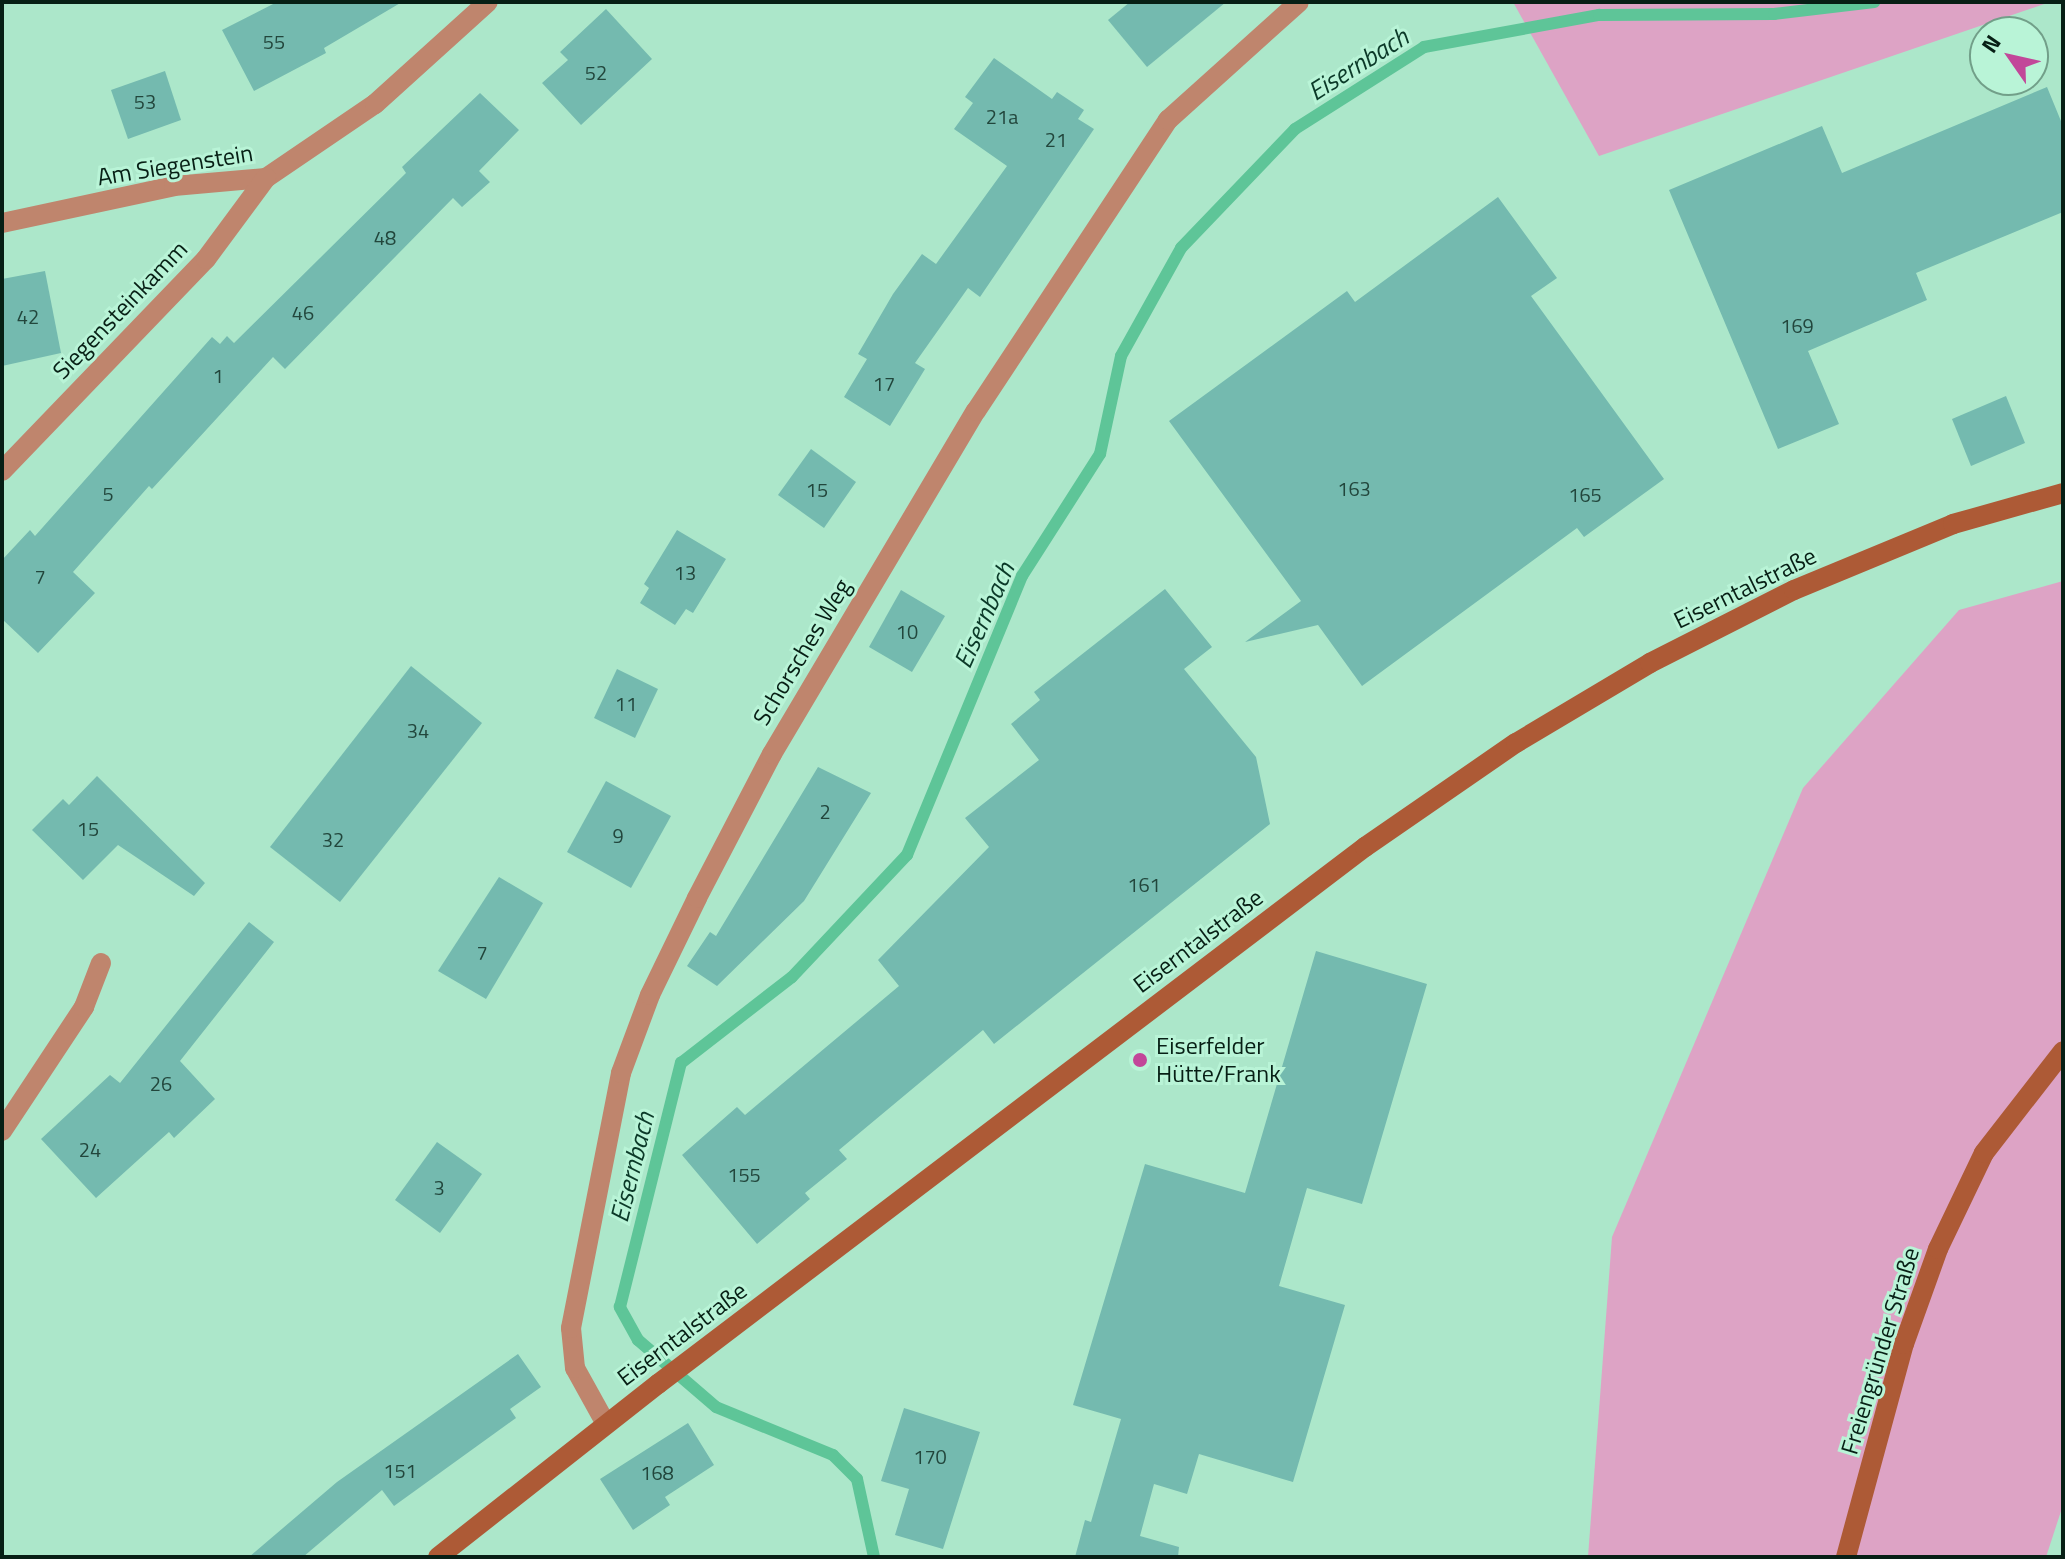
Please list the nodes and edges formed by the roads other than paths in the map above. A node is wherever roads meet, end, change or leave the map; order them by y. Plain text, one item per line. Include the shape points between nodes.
1 (488, 2) edge
2 (1299, 2) edge
3 (266, 178) junction
4 (2, 223) edge
5 (2, 471) edge
6 (2063, 493) edge
7 (101, 963) dead end
8 (2063, 1051) edge
9 (2, 1131) edge
10 (606, 1424) junction
11 (438, 1557) edge
12 (1846, 1557) edge

1 - 3 street, Am Siegenstein via 375,104
2 - 10 street, Schorsches Weg via 1168,120 976,411 772,754 697,898 650,995 621,1073 571,1328 575,1368
3 - 4 street, Am Siegenstein via 174,186
3 - 5 street, Siegensteinkamm via 206,259
6 - 10 main road, Eiserntalstraße via 1953,524 1794,590 1650,663 1516,743 1365,847
7 - 9 street via 84,1007
8 - 12 main road, Freiengründer Straße via 1984,1153 1938,1249 1904,1344
10 - 11 main road, Eiserntalstraße

